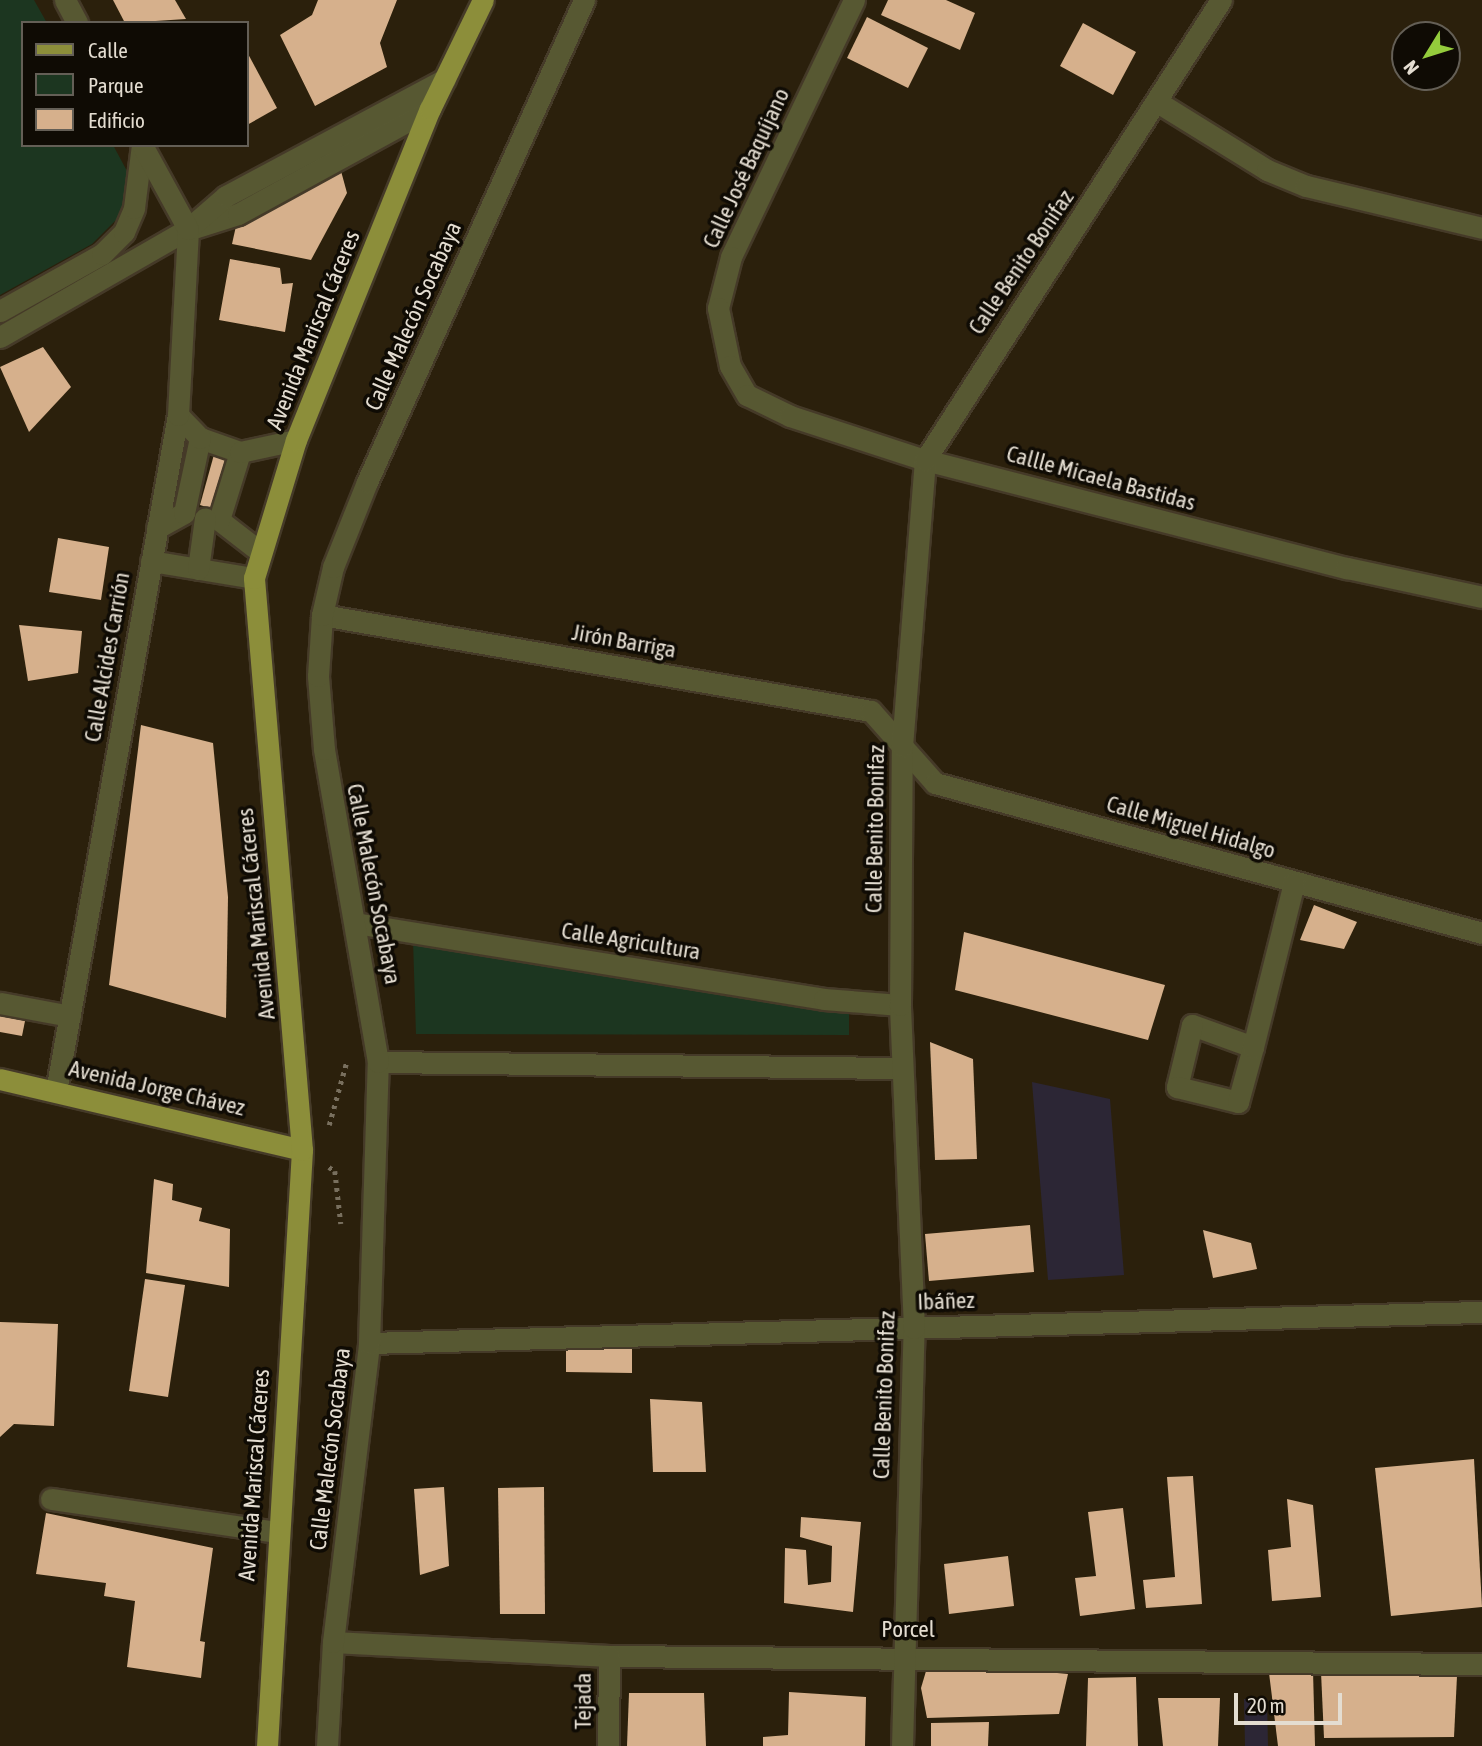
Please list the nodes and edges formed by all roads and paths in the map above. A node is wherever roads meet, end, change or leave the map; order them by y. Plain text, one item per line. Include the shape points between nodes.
1 (65, 0) edge
2 (484, 0) edge
3 (584, 0) edge
4 (854, 0) edge
5 (1221, 0) edge
6 (76, 21) edge
7 (445, 79) junction
8 (1158, 103) junction
9 (430, 109) junction
10 (142, 147) edge
11 (143, 147) edge
12 (1482, 228) edge
13 (188, 229) junction
14 (0, 311) edge
15 (0, 337) edge
16 (730, 366) joint
17 (178, 415) junction
18 (200, 438) junction
19 (296, 440) junction
20 (240, 452) junction
21 (925, 460) junction
22 (203, 517) junction
23 (157, 527) junction
24 (259, 551) junction
25 (151, 561) junction
26 (198, 569) junction
27 (254, 578) junction
28 (1482, 597) edge
29 (321, 615) junction
30 (902, 746) junction
31 (1294, 883) junction
32 (355, 923) junction
33 (1482, 933) edge
34 (0, 1003) edge
35 (900, 1005) junction
36 (69, 1016) junction
37 (1252, 1047) dead end
38 (348, 1056) dead end
39 (378, 1062) junction
40 (902, 1068) junction
41 (0, 1079) edge
42 (56, 1091) junction
43 (302, 1150) junction
44 (1482, 1312) edge
45 (914, 1328) junction
46 (369, 1343) junction
47 (51, 1499) dead end
48 (276, 1532) junction
49 (333, 1642) junction
50 (901, 1655) junction
51 (609, 1656) junction
52 (1482, 1664) edge
53 (267, 1746) edge
54 (327, 1746) edge
55 (608, 1746) edge
56 (902, 1746) edge

1 - 6 street
2 - 7 main road
3 - 29 street, Calle Malecón Socabaya via 367,482 333,567
4 - 16 street, Calle José Baquíjano via 731,257 718,308
5 - 8 street, Calle Benito Bonifaz
7 - 9 main road
7 - 13 street via 226,196
8 - 12 street via 1267,170 1306,186
8 - 21 street, Calle Benito Bonifaz
9 - 13 street via 238,214
9 - 19 main road, Avenida Mariscal Cáceres
10 - 14 street via 134,208 124,232 102,254
11 - 13 street
13 - 15 street
13 - 17 street, Calle Alcides Carrión
16 - 21 street, Callle Micaela Bastidas via 747,395 790,416
17 - 18 street
17 - 23 street, Calle Alcides Carrión
18 - 20 street
18 - 22 street
19 - 20 street
19 - 24 main road, Avenida Mariscal Cáceres
20 - 22 street
21 - 28 street, Callle Micaela Bastidas via 1347,568
21 - 30 street, Calle Benito Bonifaz
22 - 23 street
22 - 24 street
22 - 26 street
23 - 25 street, Calle Alcides Carrión
24 - 27 main road, Avenida Mariscal Cáceres
25 - 26 street
25 - 36 street, Calle Alcides Carrión
26 - 27 street
27 - 43 main road, Avenida Mariscal Cáceres
29 - 30 street, Jirón Barriga via 871,711
29 - 32 street, Calle Malecón Socabaya via 318,676 324,749 338,858
30 - 31 street, Calle Miguel Hidalgo via 935,783
30 - 35 street, Calle Benito Bonifaz
31 - 33 street, Calle Miguel Hidalgo
31 - 37 street
32 - 35 street, Calle Agricultura via 824,999
32 - 39 street, Calle Malecón Socabaya
34 - 36 street
35 - 40 street, Calle Benito Bonifaz
36 - 42 street, Calle Alcides Carrión
38 - 43 path via 334,1121
39 - 40 street
39 - 46 street, Calle Malecón Socabaya
40 - 45 street, Calle Benito Bonifaz
41 - 42 main road, Avenida Jorge Chávez
42 - 43 main road, Avenida Jorge Chávez
43 - 48 main road, Avenida Mariscal Cáceres
44 - 45 street, Ibáñez
45 - 46 street, Ibáñez
45 - 50 street, Calle Benito Bonifaz
46 - 49 street, Calle Malecón Socabaya
47 - 48 street
48 - 53 main road, Avenida Mariscal Cáceres
49 - 51 street, Porcel
49 - 54 street, Calle Malecón Socabaya
50 - 51 street, Porcel
50 - 52 street, Porcel
50 - 56 street, Calle Benito Bonifaz
51 - 55 street, Tejada

